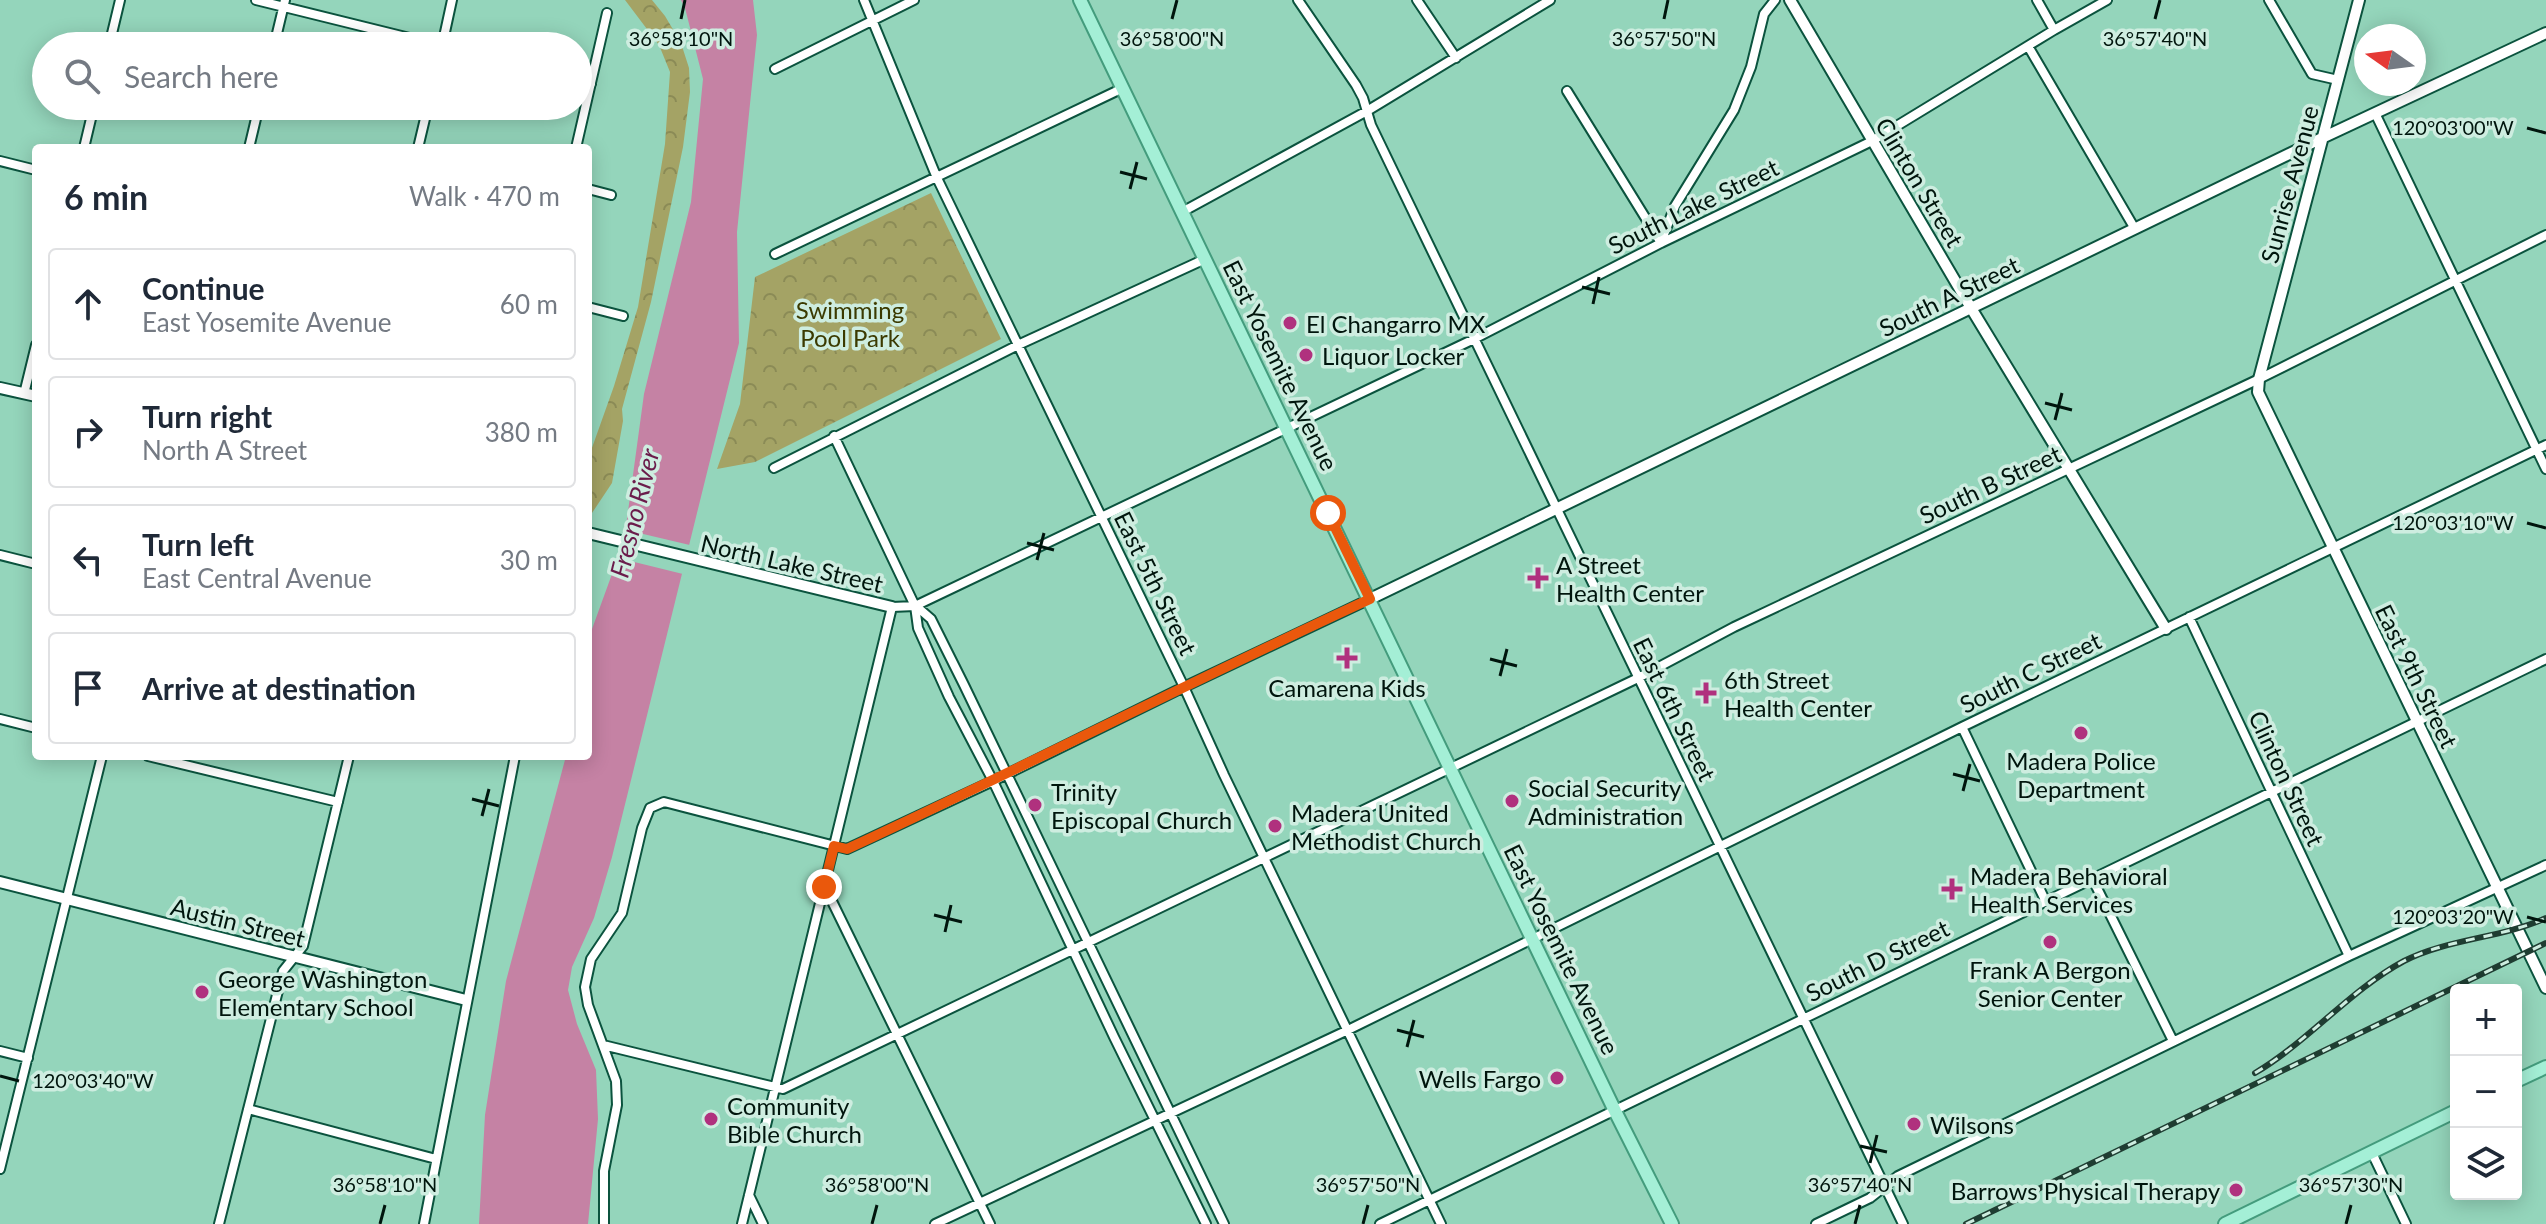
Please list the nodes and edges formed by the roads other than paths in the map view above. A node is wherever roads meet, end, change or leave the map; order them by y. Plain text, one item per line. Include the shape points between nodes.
1 (120, 0) edge
2 (256, 0) edge
3 (452, 0) edge
4 (864, 0) edge
5 (914, 0) edge
6 (1080, 0) edge
7 (1298, 0) edge
8 (1417, 0) edge
9 (1550, 0) edge
10 (1775, 0) edge
11 (1790, 0) edge
12 (2037, 0) edge
13 (2107, 0) edge
14 (2269, 0) edge
15 (2359, 0) edge
16 (284, 3) edge
17 (607, 13) dead end
18 (873, 20) junction
19 (2054, 30) junction
20 (112, 32) edge
21 (277, 32) edge
22 (391, 32) edge
23 (445, 32) edge
24 (2546, 33) edge
25 (2028, 46) junction
26 (1456, 58) junction
27 (775, 69) dead end
28 (592, 80) edge
29 (2338, 80) junction
30 (1123, 88) junction
31 (1567, 91) dead end
32 (1367, 111) junction
33 (2375, 113) junction
34 (91, 120) edge
35 (256, 120) edge
36 (425, 120) edge
37 (583, 120) edge
38 (2322, 138) junction
39 (1872, 141) junction
40 (85, 144) edge
41 (250, 144) edge
42 (419, 144) edge
43 (577, 144) edge
44 (0, 161) edge
45 (32, 169) edge
46 (937, 178) junction
47 (592, 190) edge
48 (611, 195) dead end
49 (1182, 212) junction
50 (2135, 229) junction
51 (2546, 235) edge
52 (1661, 243) junction
53 (775, 254) dead end
54 (1205, 259) junction
55 (2455, 280) junction
56 (592, 308) edge
57 (1971, 308) junction
58 (623, 316) dead end
59 (1474, 339) junction
60 (1018, 345) junction
61 (32, 361) edge
62 (2259, 379) junction
63 (0, 388) edge
64 (24, 394) junction
65 (32, 395) edge
66 (1287, 429) junction
67 (834, 436) junction
68 (2546, 445) edge
69 (2537, 450) junction
70 (774, 468) dead end
71 (2068, 469) junction
72 (2546, 469) edge
73 (1555, 508) junction
74 (1101, 518) junction
75 (592, 535) edge
76 (2333, 548) junction
77 (0, 555) edge
78 (32, 563) edge
79 (1370, 599) junction
80 (915, 606) junction
81 (892, 607) junction
82 (2189, 617) junction
83 (2166, 629) junction
84 (2546, 659) edge
85 (1638, 678) junction
86 (1184, 687) junction
87 (0, 719) edge
88 (2417, 721) junction
89 (32, 727) edge
90 (1962, 727) junction
91 (101, 760) edge
92 (165, 760) edge
93 (348, 760) edge
94 (515, 760) edge
95 (1450, 769) junction
96 (1008, 774) junction
97 (993, 781) junction
98 (2272, 791) junction
99 (338, 802) junction
100 (834, 846) junction
101 (1719, 848) junction
102 (1265, 859) junction
103 (2546, 865) edge
104 (2092, 878) junction
105 (0, 882) edge
106 (824, 887) junction
107 (2499, 889) junction
108 (67, 899) junction
109 (2045, 900) junction
110 (1533, 939) junction
111 (1090, 942) junction
112 (1073, 950) junction
113 (2349, 956) junction
114 (295, 957) junction
115 (2546, 988) edge
116 (466, 1000) junction
117 (1803, 1019) junction
118 (1348, 1030) junction
119 (897, 1034) junction
120 (2173, 1041) junction
121 (603, 1045) junction
122 (0, 1051) edge
123 (28, 1058) junction
124 (2546, 1067) edge
125 (2522, 1078) edge
126 (774, 1088) junction
127 (248, 1109) junction
128 (1615, 1111) junction
129 (1171, 1114) junction
130 (2450, 1114) edge
131 (1157, 1121) junction
132 (2372, 1153) junction
133 (436, 1159) junction
134 (0, 1169) edge
135 (1885, 1187) junction
136 (749, 1195) junction
137 (1429, 1200) junction
138 (979, 1203) junction
139 (219, 1224) edge
140 (424, 1224) edge
141 (604, 1224) edge
142 (742, 1224) edge
143 (763, 1224) edge
144 (935, 1224) edge
145 (990, 1224) edge
146 (1206, 1224) edge
147 (1224, 1224) edge
148 (1380, 1224) edge
149 (1441, 1224) edge
150 (1672, 1224) edge
151 (1816, 1224) edge
152 (1903, 1224) edge
153 (2225, 1224) edge
154 (2406, 1224) edge

1 - 20 street
2 - 16 street
3 - 23 street
4 - 18 street, East 5th Street
5 - 18 street
6 - 30 main road, East Yosemite Avenue
7 - 32 street, East 6th Street via 1356,85
8 - 26 street
9 - 26 street
10 - 52 street via 1764,14 1738,99 1675,206
11 - 39 street, Clinton Street
12 - 19 street
13 - 19 street, South Lake Street
14 - 29 street via 2312,74
15 - 29 street, Sunrise Avenue
16 - 21 street
16 - 22 street
17 - 28 street
18 - 27 street
18 - 46 street, East 5th Street
19 - 25 street, South Lake Street
24 - 33 street, South A Street
25 - 39 street, South Lake Street
25 - 50 street
26 - 32 street
29 - 38 street, Sunrise Avenue
30 - 46 street
30 - 49 main road, East Yosemite Avenue
31 - 52 street
32 - 49 street
32 - 59 street, East 6th Street
33 - 38 street, South A Street
33 - 55 street
34 - 40 street
35 - 41 street
36 - 42 street
37 - 43 street
38 - 50 street, South A Street
38 - 62 street, Sunrise Avenue
39 - 52 street, South Lake Street
39 - 57 street, Clinton Street
44 - 45 street
46 - 53 street
46 - 60 street, East 5th Street
47 - 48 street
49 - 54 main road, East Yosemite Avenue
50 - 57 street, South A Street
51 - 55 street, South B Street
52 - 59 street, South Lake Street
54 - 60 street
54 - 66 main road, East Yosemite Avenue
55 - 62 street, South B Street
55 - 69 street
56 - 58 street
57 - 71 street, Clinton Street
57 - 73 street, South A Street
59 - 66 street, South Lake Street
59 - 73 street, East 6th Street
60 - 67 street
60 - 74 street, East 5th Street
61 - 64 street
62 - 71 street, South B Street
62 - 76 street, East 9th Street via 2258,392
63 - 64 street
64 - 65 street
66 - 74 street, North Lake Street
66 - 79 main road, East Yosemite Avenue
67 - 70 street
67 - 80 street
68 - 69 street, South C Street
69 - 72 street
69 - 76 street, South C Street
71 - 83 street, Clinton Street
71 - 85 street, South B Street
73 - 79 street, South A Street
73 - 85 street, East 6th Street
74 - 80 street, North Lake Street
74 - 86 street, East 5th Street
75 - 81 street, North Lake Street
76 - 82 street, South C Street
76 - 88 street, East 9th Street
77 - 78 street
79 - 86 street
79 - 95 main road, East Yosemite Avenue
80 - 81 street, North Lake Street
80 - 96 street via 931,619
80 - 97 street via 918,628
81 - 100 street
82 - 83 street, South C Street
82 - 98 street, Clinton Street
83 - 90 street, South C Street
84 - 88 street, South D Street
85 - 95 street, South B Street
85 - 101 street, East 6th Street
86 - 96 street
86 - 102 street, East 5th Street
87 - 89 street
88 - 98 street, South D Street
88 - 107 street, East 9th Street
90 - 101 street, South C Street
90 - 109 street
91 - 108 street
92 - 99 street
93 - 99 street
94 - 116 street
95 - 102 street, South B Street
95 - 110 main road, East Yosemite Avenue
96 - 97 street
96 - 111 street
97 - 100 street via 847,849
97 - 112 street
98 - 104 street, South D Street
98 - 113 street, Clinton Street
99 - 114 street via 303,946
100 - 106 street
100 - 121 street via 664,802 650,808 622,913 587,973 588,1005
101 - 110 street, South C Street
101 - 117 street, East 6th Street
102 - 111 street, South B Street
102 - 118 street, East 5th Street
103 - 107 street
104 - 109 street, South D Street
104 - 120 street
105 - 108 street, Austin Street
106 - 119 street
106 - 126 street
107 - 113 street
107 - 115 street, East 9th Street
108 - 114 street, Austin Street
108 - 123 street
109 - 117 street, South D Street
110 - 118 street, South C Street
110 - 128 main road, East Yosemite Avenue
111 - 112 street, South B Street
111 - 129 street
112 - 119 street, South B Street
112 - 131 street
113 - 120 street
114 - 116 street, Austin Street
114 - 127 street via 283,971
116 - 133 street
117 - 128 street, South D Street
117 - 135 street, East 6th Street
118 - 129 street, South C Street
118 - 137 street, East 5th Street
119 - 126 street, South B Street via 783,1089
119 - 138 street
120 - 135 street
121 - 126 street
121 - 141 street via 616,1081 617,1105 604,1171
122 - 123 street
123 - 134 street
124 - 125 main road
126 - 136 street
127 - 133 street
127 - 139 street
128 - 137 street, South D Street
128 - 150 main road, East Yosemite Avenue
129 - 131 street, South C Street
129 - 147 street
130 - 132 main road
131 - 138 street, South C Street
131 - 146 street
132 - 153 main road
132 - 154 street
133 - 140 street
135 - 151 street
135 - 152 street, East 6th Street
136 - 142 street
136 - 143 street
137 - 148 street, South D Street
137 - 149 street, East 5th Street
138 - 144 street, South C Street
138 - 145 street

